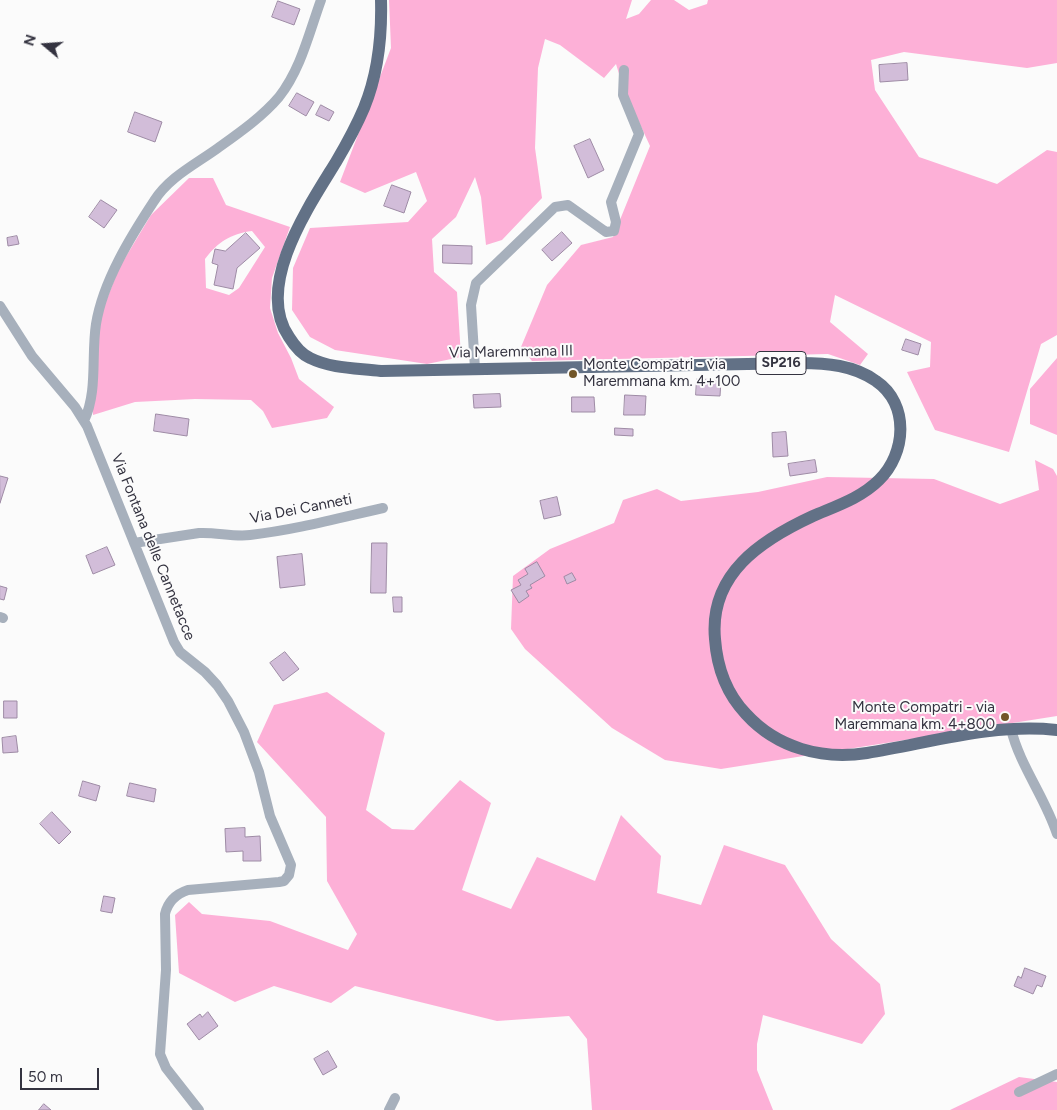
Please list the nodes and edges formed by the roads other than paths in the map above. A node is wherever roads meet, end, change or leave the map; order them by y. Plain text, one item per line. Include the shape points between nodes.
1 (321, 0) edge
2 (381, 0) edge
3 (624, 70) dead end
4 (0, 306) edge
5 (475, 369) junction
6 (84, 421) junction
7 (384, 508) dead end
8 (134, 543) junction
9 (1011, 729) junction
10 (1057, 730) edge
11 (1057, 834) edge
12 (1057, 1074) edge
13 (1019, 1092) dead end
14 (395, 1098) dead end
15 (199, 1110) edge
16 (389, 1110) edge

1 - 6 street via 300,61 278,97 236,135 170,182 156,197 131,239 100,306 92,399
2 - 5 main road, Via Maremmana III / SP216 via 380,43 370,90 356,125 299,224 279,286 280,318 286,333 301,352 328,364 381,371
3 - 5 street via 623,95 639,134 610,202 616,222 614,231 606,232 568,204 556,207 476,283 471,305
4 - 6 street, Via Fontana delle Cannetacce via 32,356
5 - 9 main road, Via Maremmana III / SP216 via 819,363 844,367 877,381 891,398 899,419 900,444 895,458 885,474 864,492 782,532 752,553 732,573 721,594 715,620 716,653 723,676 738,704 757,724 796,748 821,754 867,753
6 - 8 street, Via Fontana delle Cannetacce
7 - 8 street, Via Dei Canneti via 255,534 199,533
8 - 15 street, Via Fontana delle Cannetacce via 180,652 214,681 239,720 255,760 270,816 291,865 284,881 188,890 175,896 166,907 165,995 160,1054 166,1068
9 - 10 main road, Via Maremmana III / SP216
9 - 11 street via 1016,747
12 - 13 street
14 - 16 street

